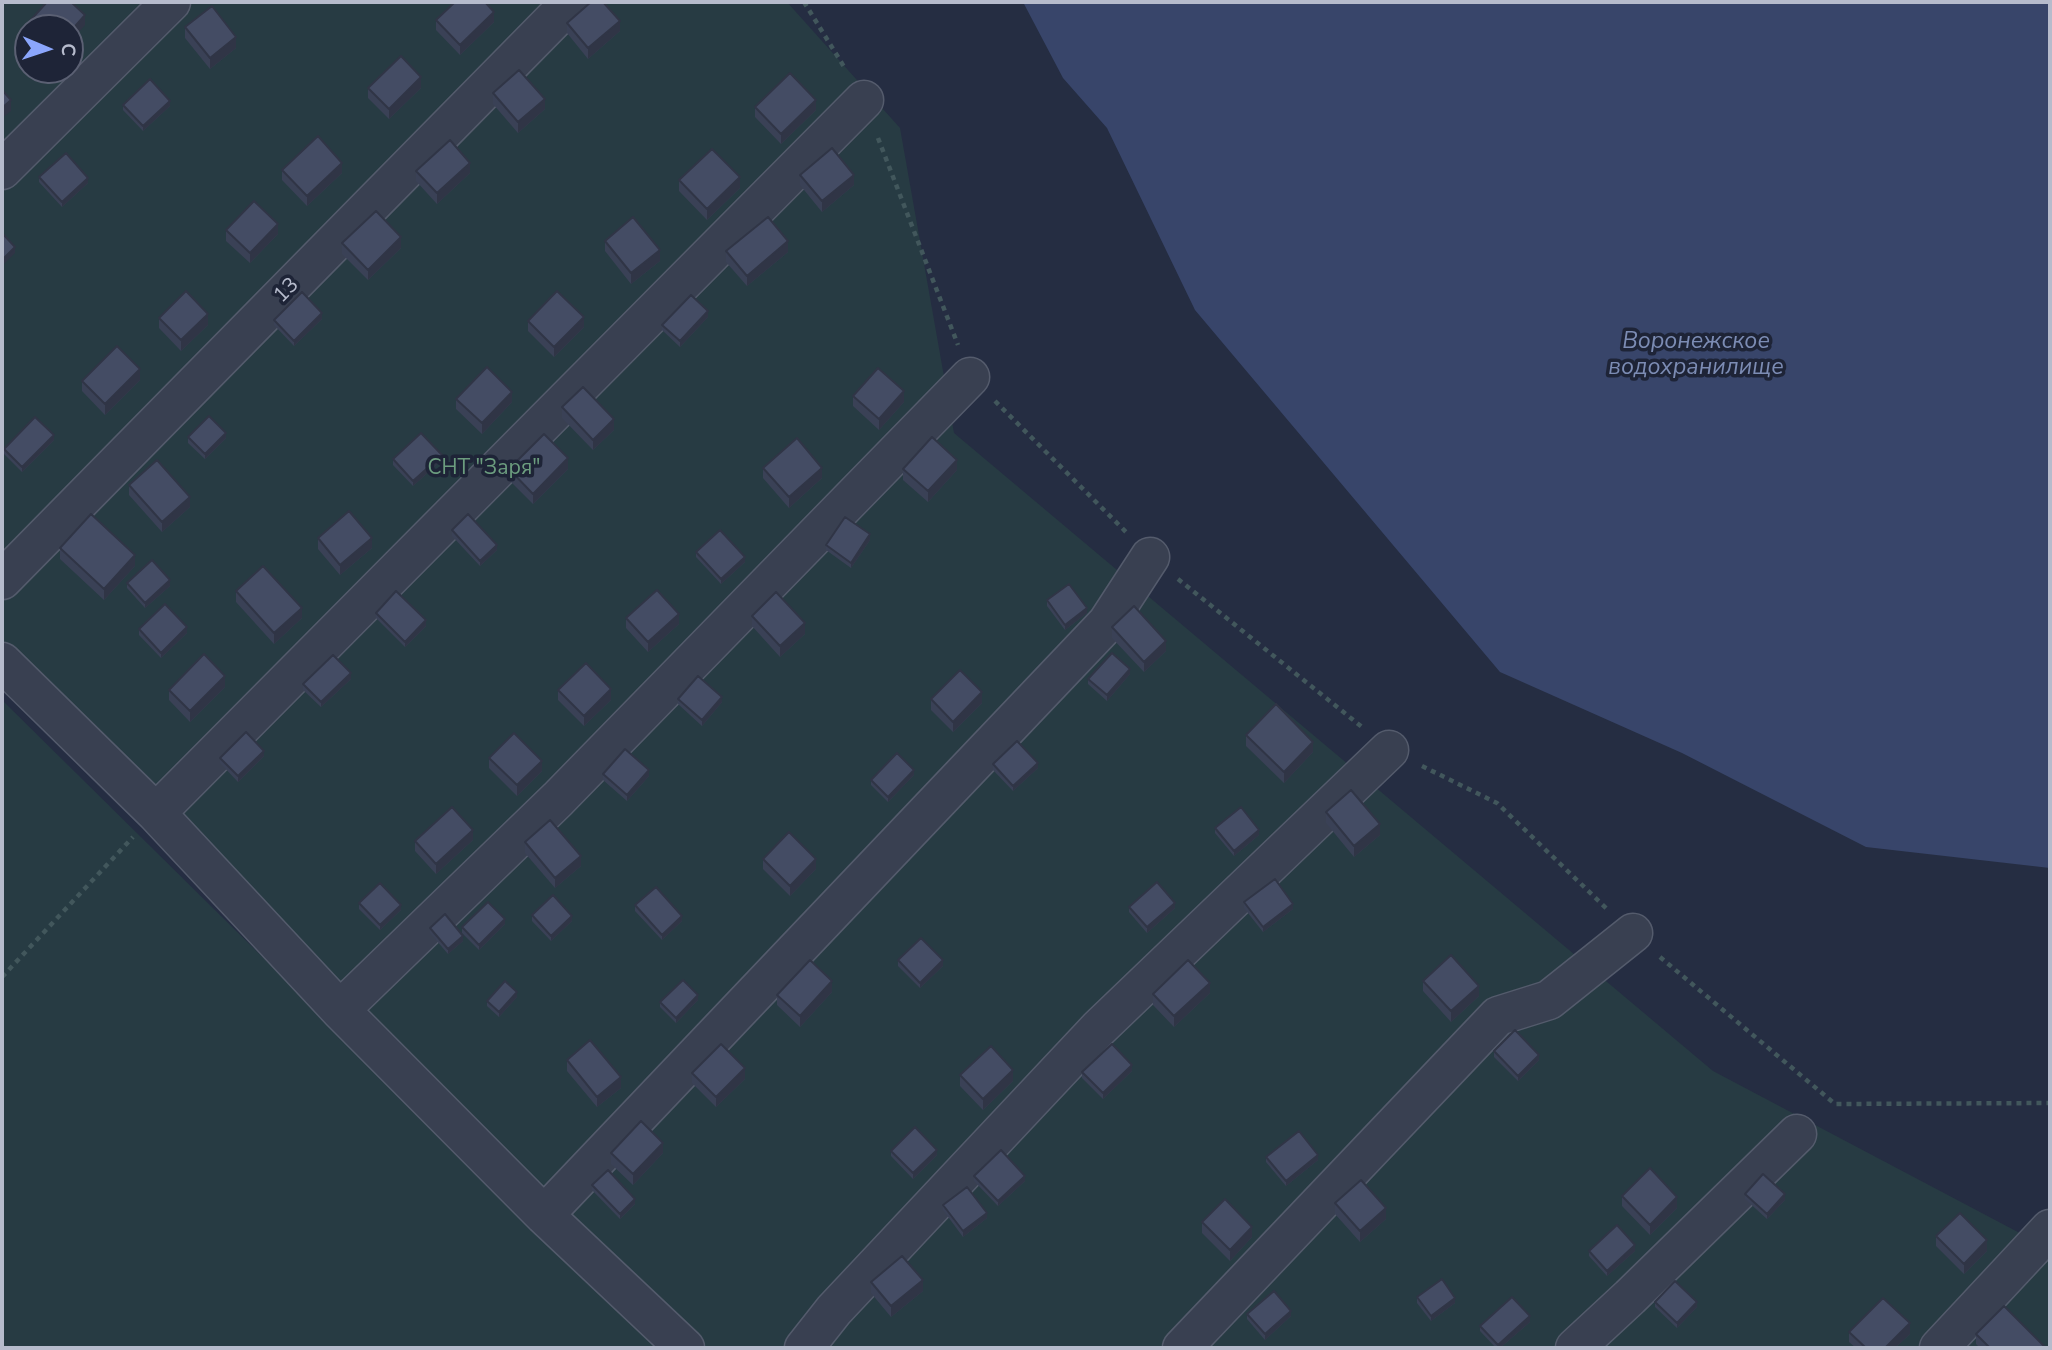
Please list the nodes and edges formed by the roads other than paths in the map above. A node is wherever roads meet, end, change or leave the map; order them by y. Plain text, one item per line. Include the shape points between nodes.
1 (171, 2) edge
2 (571, 2) edge
3 (864, 100) road end
4 (2, 170) edge
5 (970, 377) road end
6 (1150, 556) road end
7 (2, 580) edge
8 (2, 662) edge
9 (1389, 750) road end
10 (156, 813) junction
11 (1633, 933) road end
12 (340, 1010) junction
13 (1797, 1133) dead end
14 (544, 1215) junction
15 (2050, 1229) edge
16 (685, 1348) edge
17 (804, 1348) edge
18 (1182, 1348) edge
19 (1575, 1348) edge
20 (1939, 1348) edge

1 - 4 street
2 - 7 street, 13
3 - 10 street
5 - 12 street via 558,799
6 - 14 street via 1107,623
8 - 10 street
9 - 17 street via 1099,1027 834,1310
10 - 12 street
11 - 18 street via 1549,1000 1498,1016
12 - 14 street
13 - 19 street
14 - 16 street
15 - 20 street

